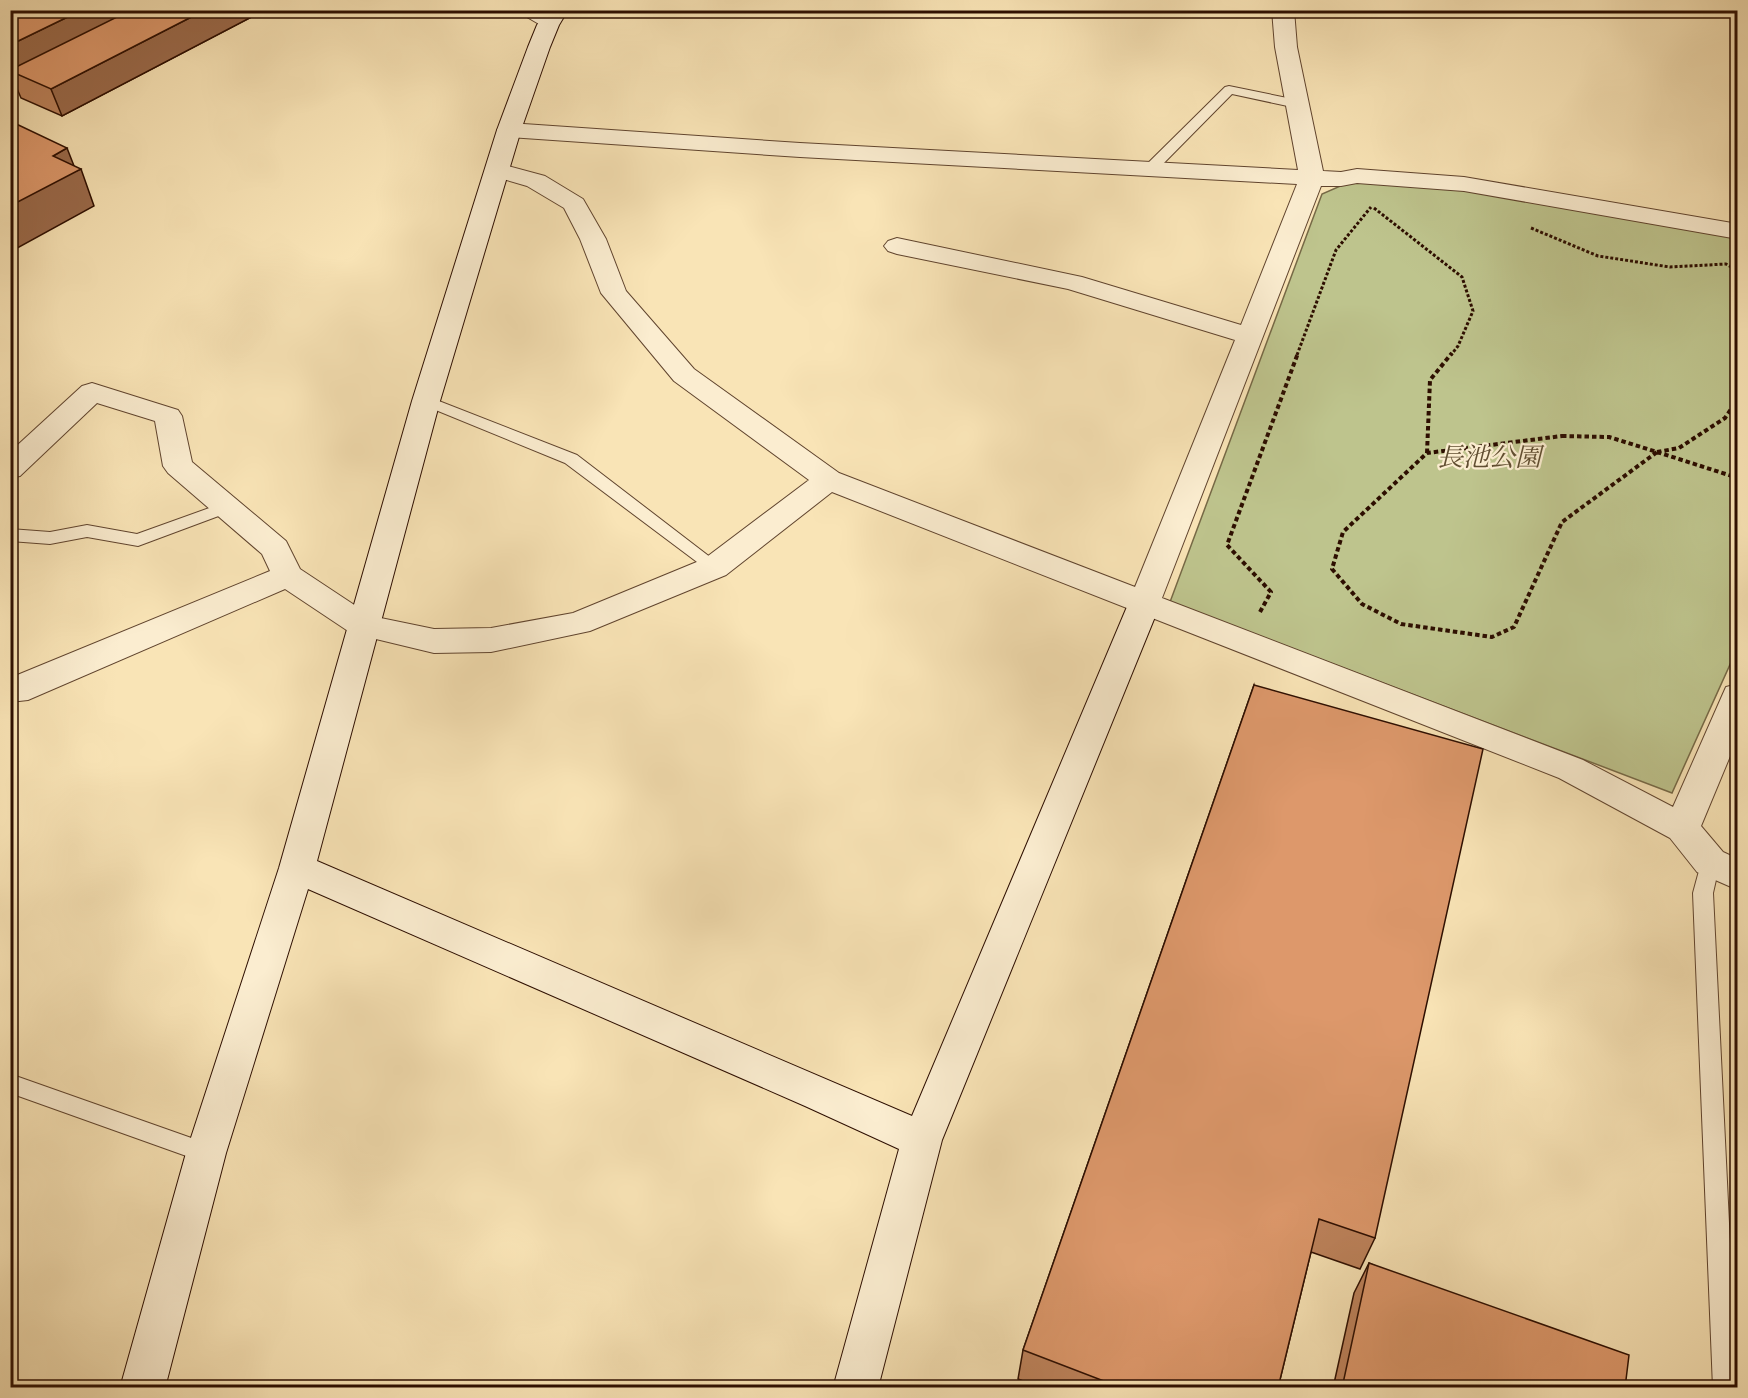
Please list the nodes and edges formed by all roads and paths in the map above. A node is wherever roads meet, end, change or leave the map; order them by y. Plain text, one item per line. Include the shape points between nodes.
1 (520, 10) edge
2 (1283, 10) edge
3 (553, 18) edge
4 (1297, 104) junction
5 (509, 130) junction
6 (497, 170) junction
7 (1149, 170) junction
8 (1312, 178) junction
9 (1372, 206) junction
10 (1383, 206) dead end
11 (1528, 227) dead end
12 (1737, 232) edge
13 (897, 246) dead end
14 (1737, 272) edge
15 (1249, 336) junction
16 (1737, 399) edge
17 (426, 401) junction
18 (1658, 452) junction
19 (1427, 453) junction
20 (10, 469) edge
21 (1737, 478) edge
22 (829, 480) junction
23 (226, 507) junction
24 (10, 535) edge
25 (714, 567) junction
26 (287, 576) junction
27 (1271, 592) dead end
28 (1145, 602) junction
29 (362, 625) junction
30 (10, 690) edge
31 (1737, 696) edge
32 (1682, 828) junction
33 (297, 868) junction
34 (1724, 869) edge
35 (10, 1083) edge
36 (922, 1140) junction
37 (206, 1153) junction
38 (142, 1388) edge
39 (855, 1388) edge
40 (1725, 1388) edge

1 - 3 lane
2 - 4 street
3 - 5 street
4 - 7 lane via 1229,90
4 - 8 street
5 - 6 street
5 - 7 street
6 - 17 street
6 - 22 street via 536,182 574,204 614,293 684,375
7 - 8 street
8 - 12 street via 1358,176 1464,184
8 - 15 street
9 - 10 path
9 - 19 path via 1462,277 1473,311 1458,346 1430,380
9 - 27 path via 1336,250 1227,545
11 - 14 path via 1598,256 1670,267 1726,264
13 - 15 street via 1073,282
15 - 28 street
16 - 18 path via 1725,418 1679,448
17 - 25 lane via 571,459
17 - 29 street
18 - 19 path via 1610,437 1563,436
18 - 19 path via 1562,522 1514,627 1492,637 1401,624 1362,604 1332,569 1343,532
18 - 21 path
20 - 23 street via 92,392 168,416 178,466
22 - 25 street
22 - 28 street
23 - 24 lane via 138,540 87,531 50,538
23 - 26 street via 275,548
25 - 29 street via 579,623 491,640 434,640
26 - 29 street
26 - 30 street via 16,691
28 - 32 street via 1571,769
28 - 36 street
29 - 33 street
31 - 32 street
32 - 34 street
33 - 36 street
33 - 37 street
34 - 40 lane via 1703,893
35 - 37 lane
36 - 39 street
37 - 38 street

